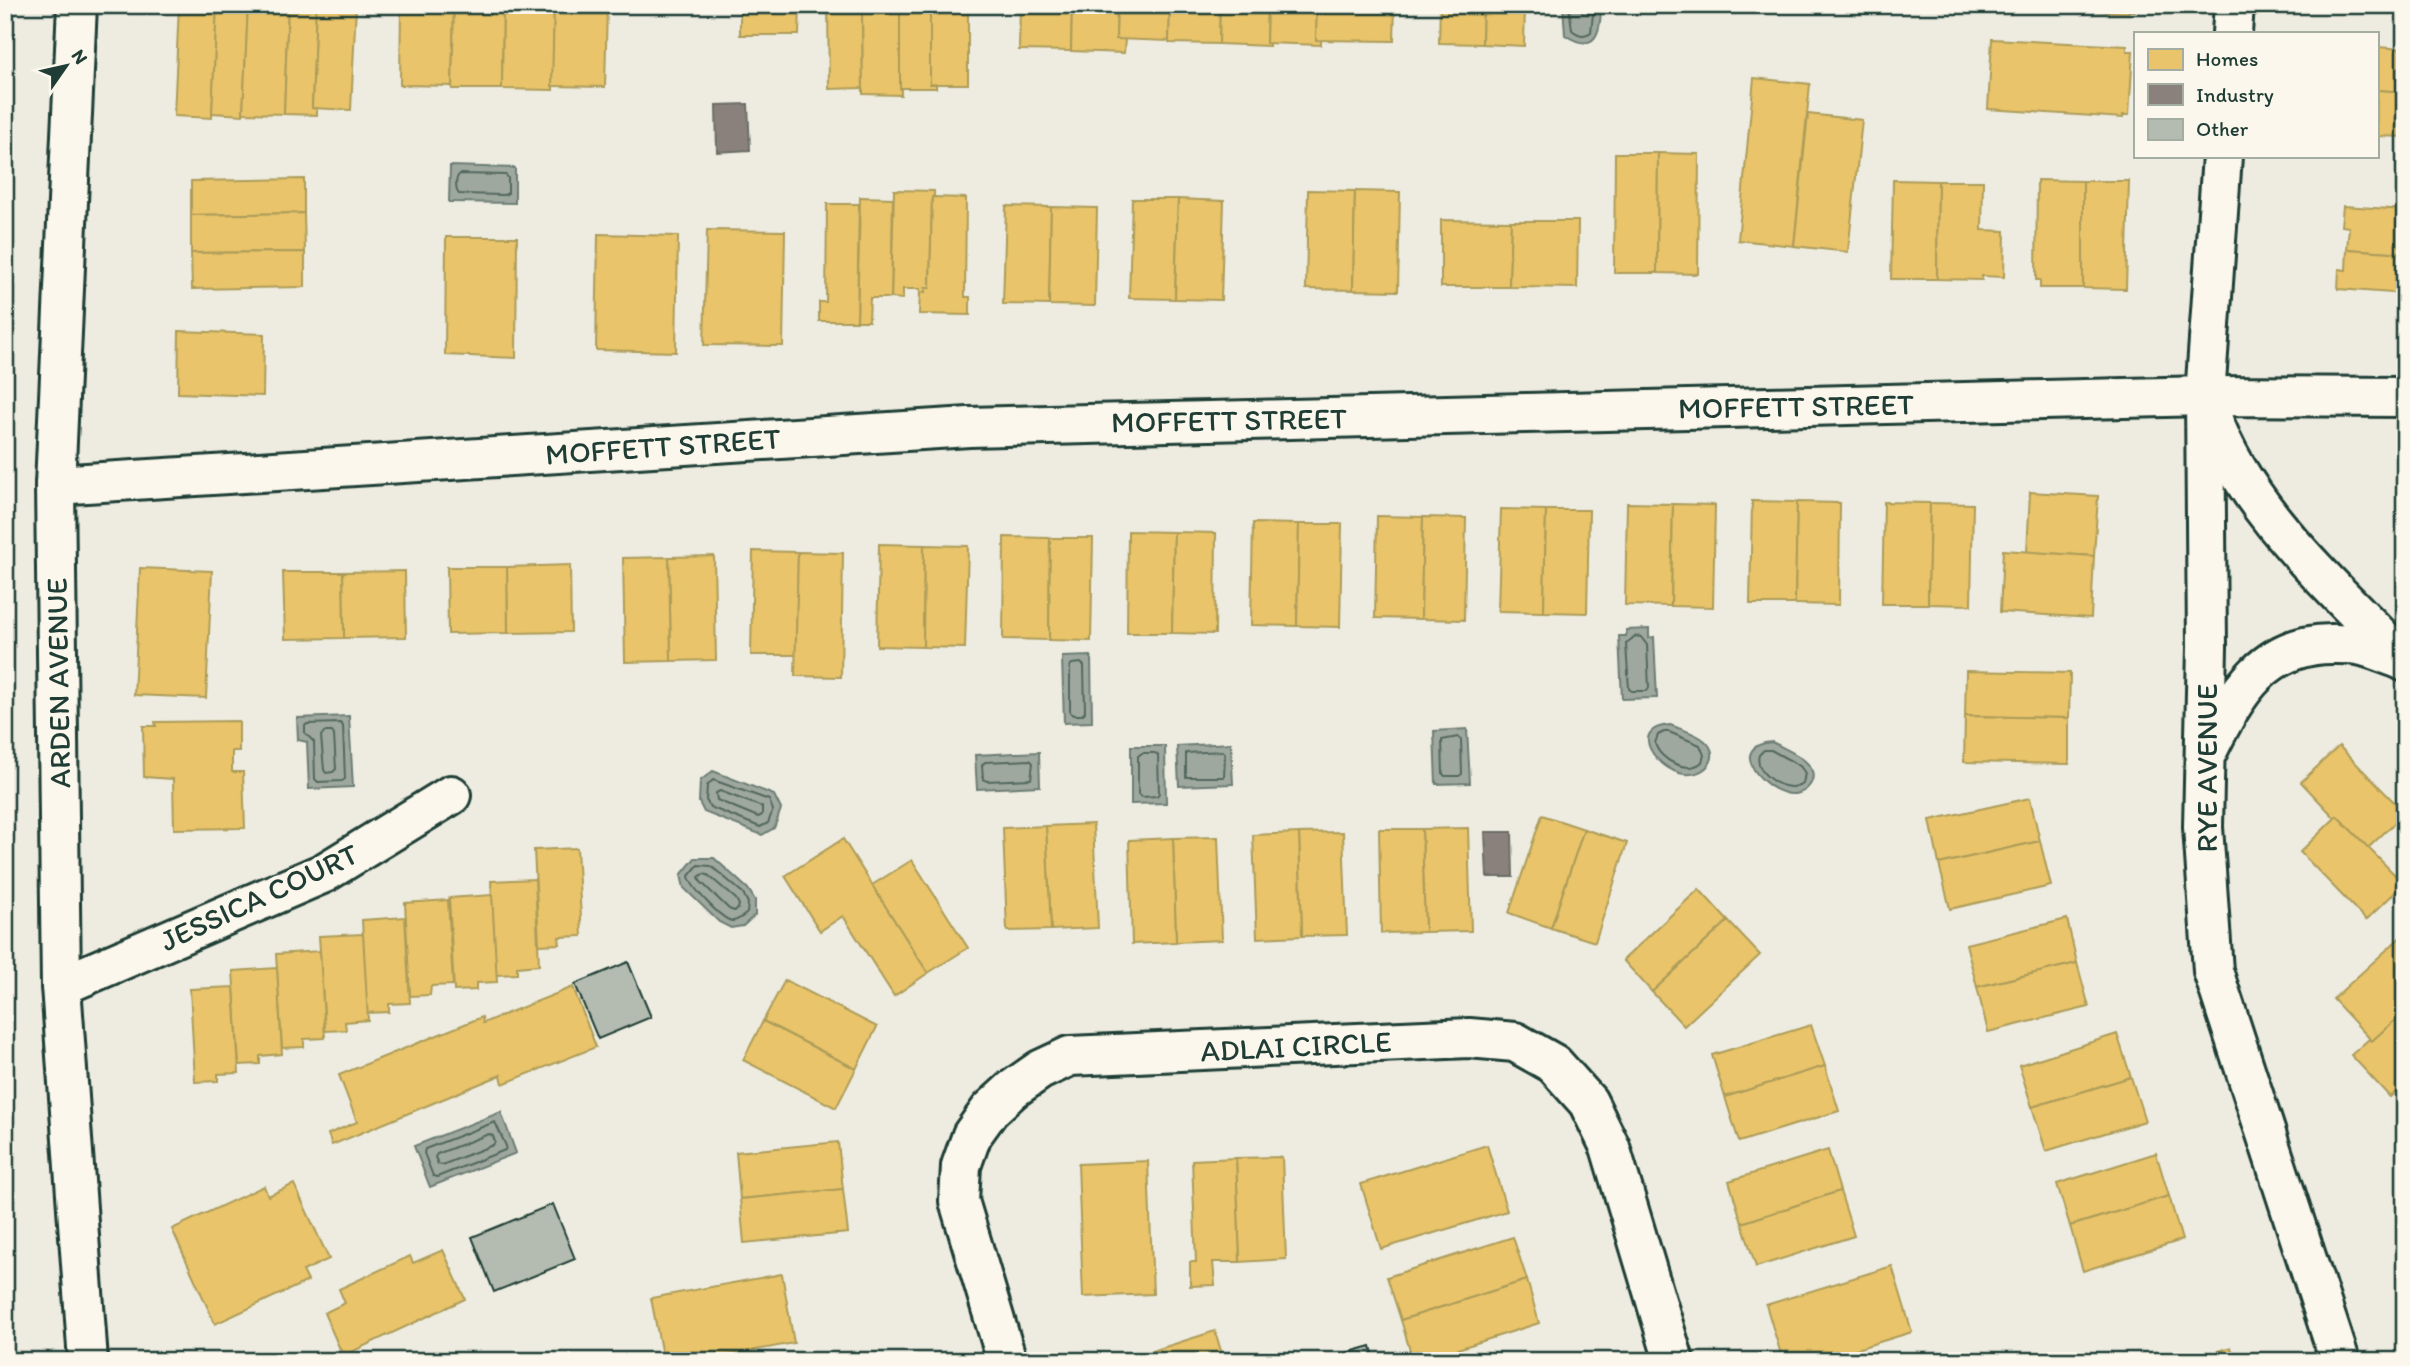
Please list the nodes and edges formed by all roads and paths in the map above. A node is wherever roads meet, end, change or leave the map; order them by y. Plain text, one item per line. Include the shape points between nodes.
1 (76, 5) edge
2 (2234, 5) edge
3 (2232, 32) edge
4 (2222, 158) edge
5 (2205, 396) junction
6 (2405, 397) edge
7 (55, 485) junction
8 (2403, 661) edge
9 (2204, 758) junction
10 (451, 795) dead end
11 (61, 986) junction
12 (88, 1361) edge
13 (1007, 1361) edge
14 (1674, 1361) edge
15 (2340, 1361) edge

1 - 7 street, ARDEN AVENUE
2 - 3 street
4 - 5 street, RYE AVENUE
5 - 6 street, MOFFETT STREET
5 - 7 street, MOFFETT STREET via 969,427
5 - 8 street via 2238,472 2264,513
5 - 9 street, RYE AVENUE
7 - 11 street, ARDEN AVENUE
8 - 9 street via 2358,645 2323,643 2277,657 2238,695
9 - 15 street, RYE AVENUE via 2203,827 2213,971
10 - 11 street, JESSICA COURT via 324,873
11 - 12 street, ARDEN AVENUE
13 - 14 street, ADLAI CIRCLE via 959,1201 961,1166 972,1135 990,1110 1040,1070 1070,1056 1469,1038 1515,1042 1554,1063 1588,1102 1610,1147

